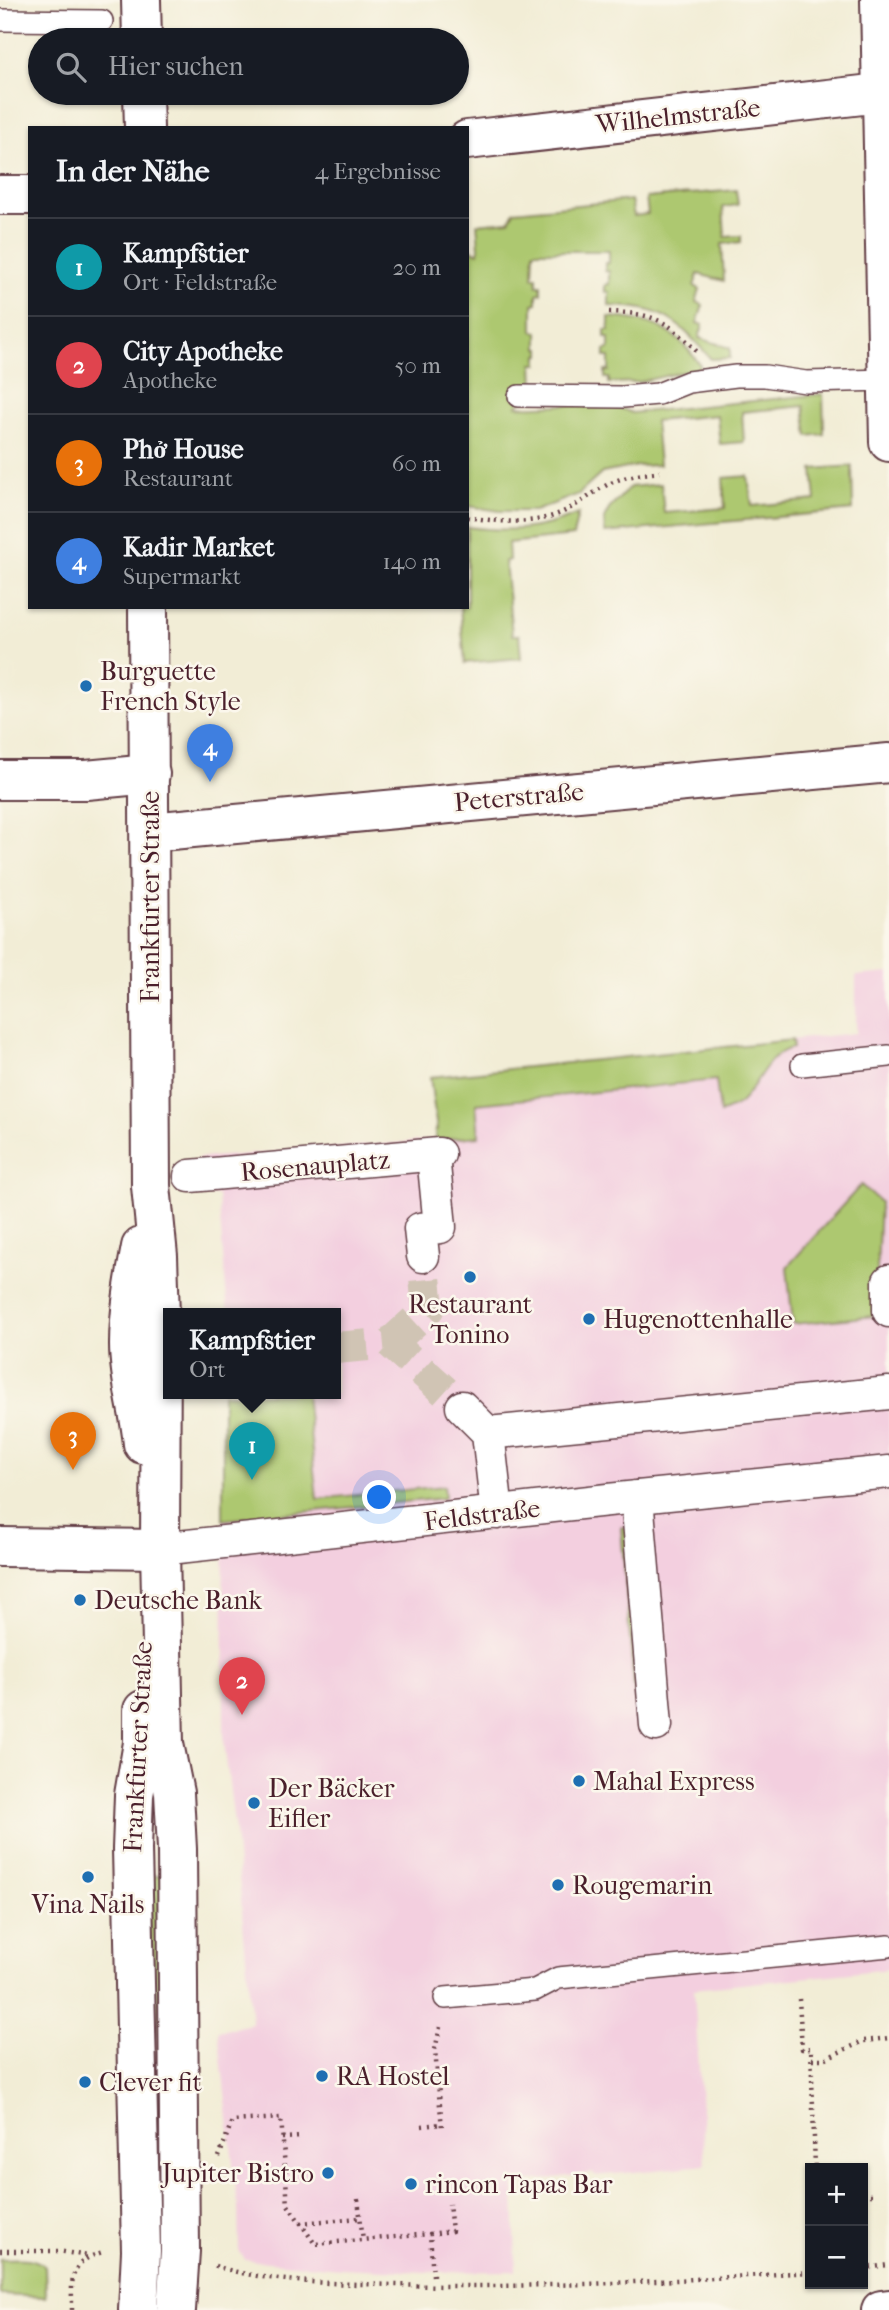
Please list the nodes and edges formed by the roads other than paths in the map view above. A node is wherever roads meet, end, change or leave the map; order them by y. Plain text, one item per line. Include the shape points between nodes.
1 (141, 0) edge
2 (880, 0) edge
3 (0, 20) edge
4 (102, 21) dead end
5 (142, 28) edge
6 (885, 93) edge
7 (143, 105) edge
8 (144, 126) edge
9 (469, 140) edge
10 (0, 195) edge
11 (28, 195) edge
12 (888, 380) edge
13 (519, 396) dead end
14 (889, 442) edge
15 (148, 609) edge
16 (889, 763) edge
17 (149, 774) junction
18 (0, 780) edge
19 (150, 832) junction
20 (889, 1056) edge
21 (802, 1065) dead end
22 (190, 1176) dead end
23 (423, 1256) tunnel mouth
24 (889, 1281) edge
25 (889, 1311) edge
26 (889, 1393) edge
27 (462, 1407) tunnel mouth
28 (488, 1433) junction
29 (889, 1472) edge
30 (637, 1497) junction
31 (496, 1513) junction
32 (0, 1547) edge
33 (152, 1549) junction
34 (656, 1725) dead end
35 (889, 1946) edge
36 (445, 1998) road end
37 (889, 2309) edge
38 (138, 2310) edge
39 (176, 2310) edge
40 (881, 2310) edge

1 - 5 main road
2 - 6 main road
3 - 4 lane
6 - 9 main road, Wilhelmstraße
6 - 12 main road
7 - 8 main road
10 - 11 main road
12 - 13 lane via 711,378 658,394
12 - 14 main road
15 - 17 main road, Frankfurter Straße
16 - 19 main road, Peterstraße
17 - 18 main road
17 - 19 main road, Frankfurter Straße
19 - 33 main road, Frankfurter Straße via 151,1186 161,1346
20 - 21 lane
22 - 23 street, Rosenauplatz via 436,1154 440,1227 420,1229
24 - 25 street
26 - 28 street
27 - 28 street
28 - 31 street
29 - 30 street, Feldstraße
30 - 31 street, Feldstraße
30 - 34 street
31 - 33 street, Feldstraße
32 - 33 main road
33 - 38 main road, Frankfurter Straße via 143,1743 134,1795 132,1849 141,2251
33 - 39 main road, Frankfurter Straße via 164,1744 174,1793 177,1849 180,2251
35 - 36 lane via 558,1978 535,1990
37 - 40 main road

